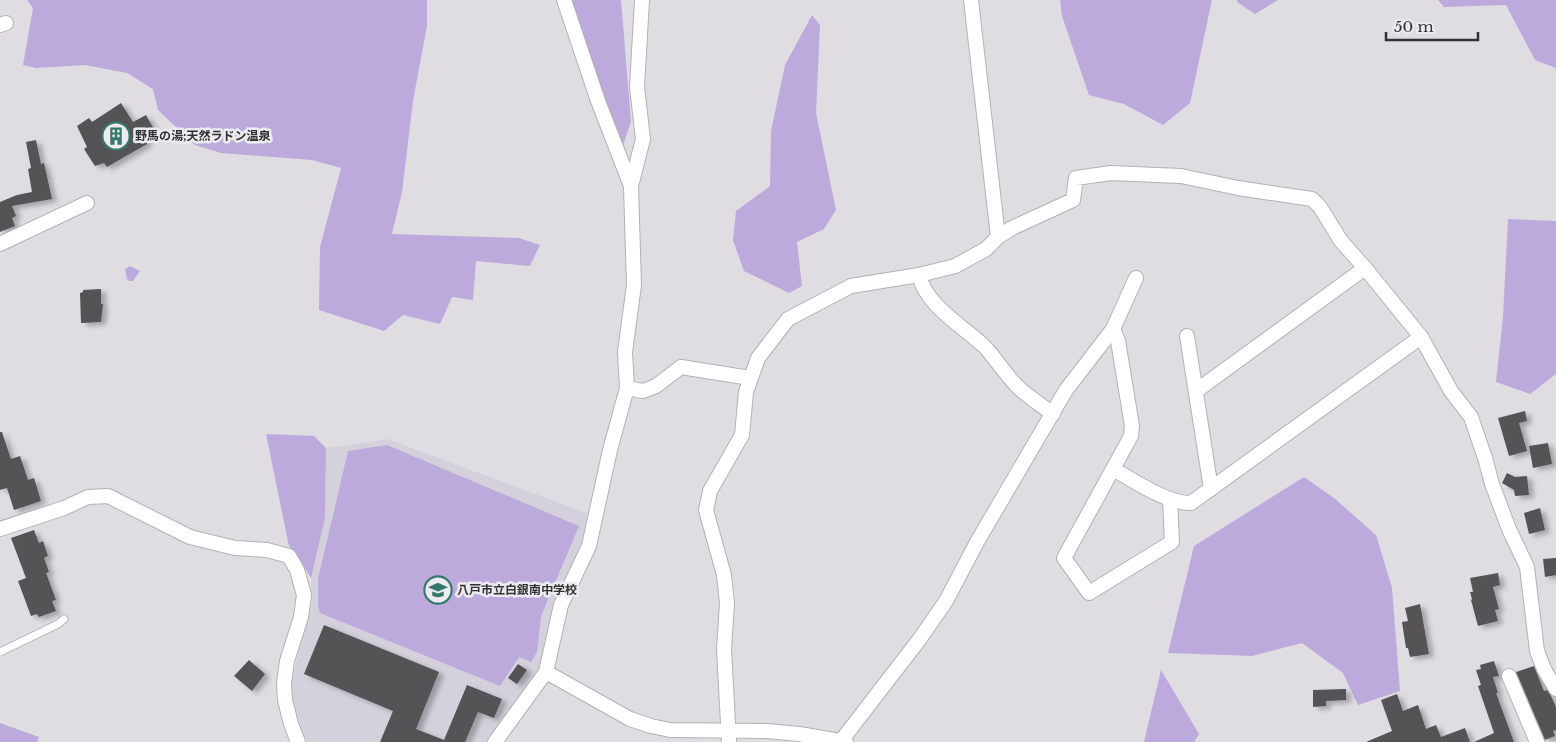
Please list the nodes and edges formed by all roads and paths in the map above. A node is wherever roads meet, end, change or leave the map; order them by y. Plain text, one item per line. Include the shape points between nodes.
1 (564, 0) edge
2 (642, 0) edge
3 (971, 0) edge
4 (631, 186) junction
5 (87, 203) dead end
6 (998, 237) junction
7 (0, 244) edge
8 (1365, 268) junction
9 (919, 275) junction
10 (1136, 278) dead end
11 (1112, 329) junction
12 (1187, 336) dead end
13 (1421, 336) junction
14 (750, 378) junction
15 (627, 388) junction
16 (1196, 391) junction
17 (1053, 414) junction
18 (1113, 469) junction
19 (1211, 488) junction
20 (1170, 500) junction
21 (0, 529) edge
22 (64, 619) dead end
23 (0, 652) edge
24 (546, 672) junction
25 (1509, 676) dead end
26 (1556, 689) edge
27 (728, 737) edge
28 (298, 742) edge
29 (495, 742) edge
30 (843, 742) edge
31 (1537, 742) edge

1 - 4 street
2 - 4 street via 637,87 643,139
3 - 6 street
4 - 15 street via 634,285 625,352
5 - 7 street
6 - 8 street via 1073,200 1076,178 1111,173 1181,176 1312,199 1320,206 1341,241
6 - 9 street via 986,249 955,266
8 - 13 street
8 - 16 street
9 - 14 street via 851,286 788,319 758,358
9 - 17 street via 926,293 985,348 1017,386
10 - 11 street
11 - 17 street via 1066,390
11 - 18 street via 1118,342 1132,426 1131,436
12 - 16 street
13 - 19 street
13 - 26 street via 1451,392 1471,417 1492,484 1527,567 1537,651
14 - 15 street via 681,367 656,386 643,391
14 - 27 street via 742,435 710,490 706,510 724,575 727,603 724,649
15 - 24 street via 589,546 561,606
16 - 19 street
17 - 30 street via 946,601
18 - 20 street
18 - 20 street via 1064,558 1089,593 1172,542
19 - 20 street via 1191,503
21 - 28 street via 88,497 108,496 190,537 289,556 297,570 304,596 284,683 285,700
22 - 23 lane
24 - 27 street via 630,719 670,730
24 - 29 street
25 - 31 street
27 - 30 street via 783,732

